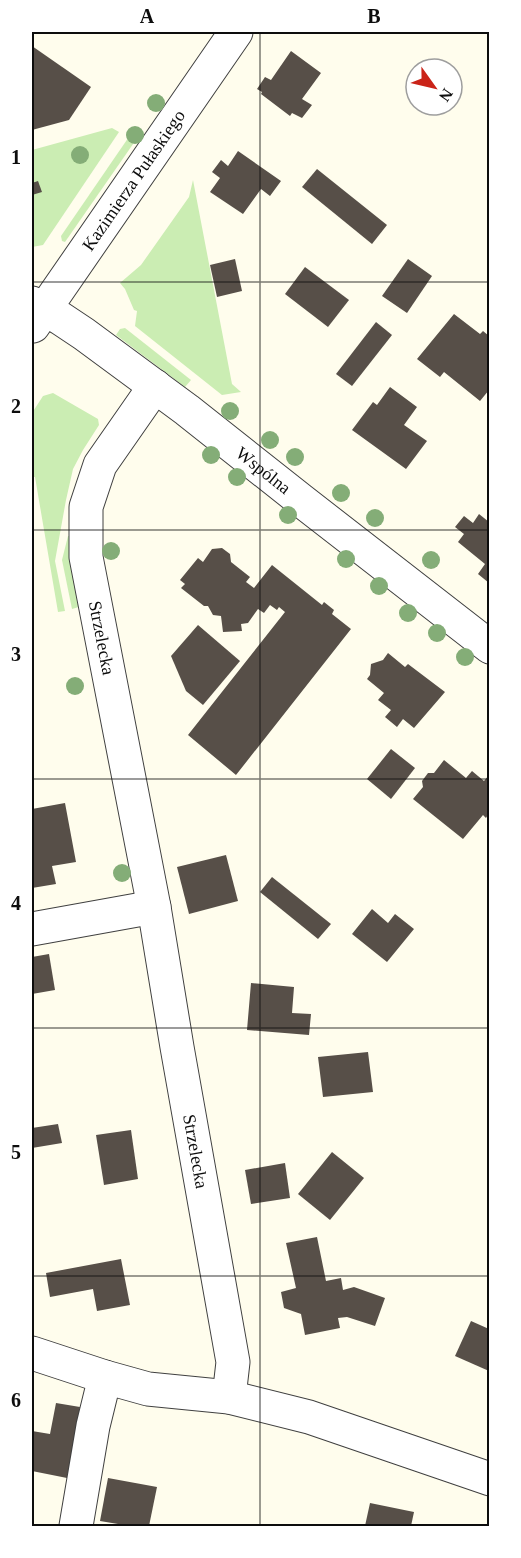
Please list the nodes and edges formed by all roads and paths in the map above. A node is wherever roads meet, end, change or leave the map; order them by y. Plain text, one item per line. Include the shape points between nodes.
1 (236, 32) edge
2 (36, 313) edge
3 (155, 386) junction
4 (489, 647) edge
5 (154, 907) junction
6 (32, 929) edge
7 (32, 1353) edge
8 (105, 1377) junction
9 (229, 1397) junction
10 (489, 1479) edge
11 (76, 1527) edge

1 - 2 street, Kazimierza Pułaskiego
2 - 3 street, Wspólna via 84,334
3 - 4 street, Wspólna
3 - 5 street, Strzelecka via 100,465 86,507 86,557
5 - 6 street
5 - 9 street, Strzelecka via 233,1362
7 - 8 street
8 - 9 street via 148,1389
8 - 11 street
9 - 10 street via 309,1417

